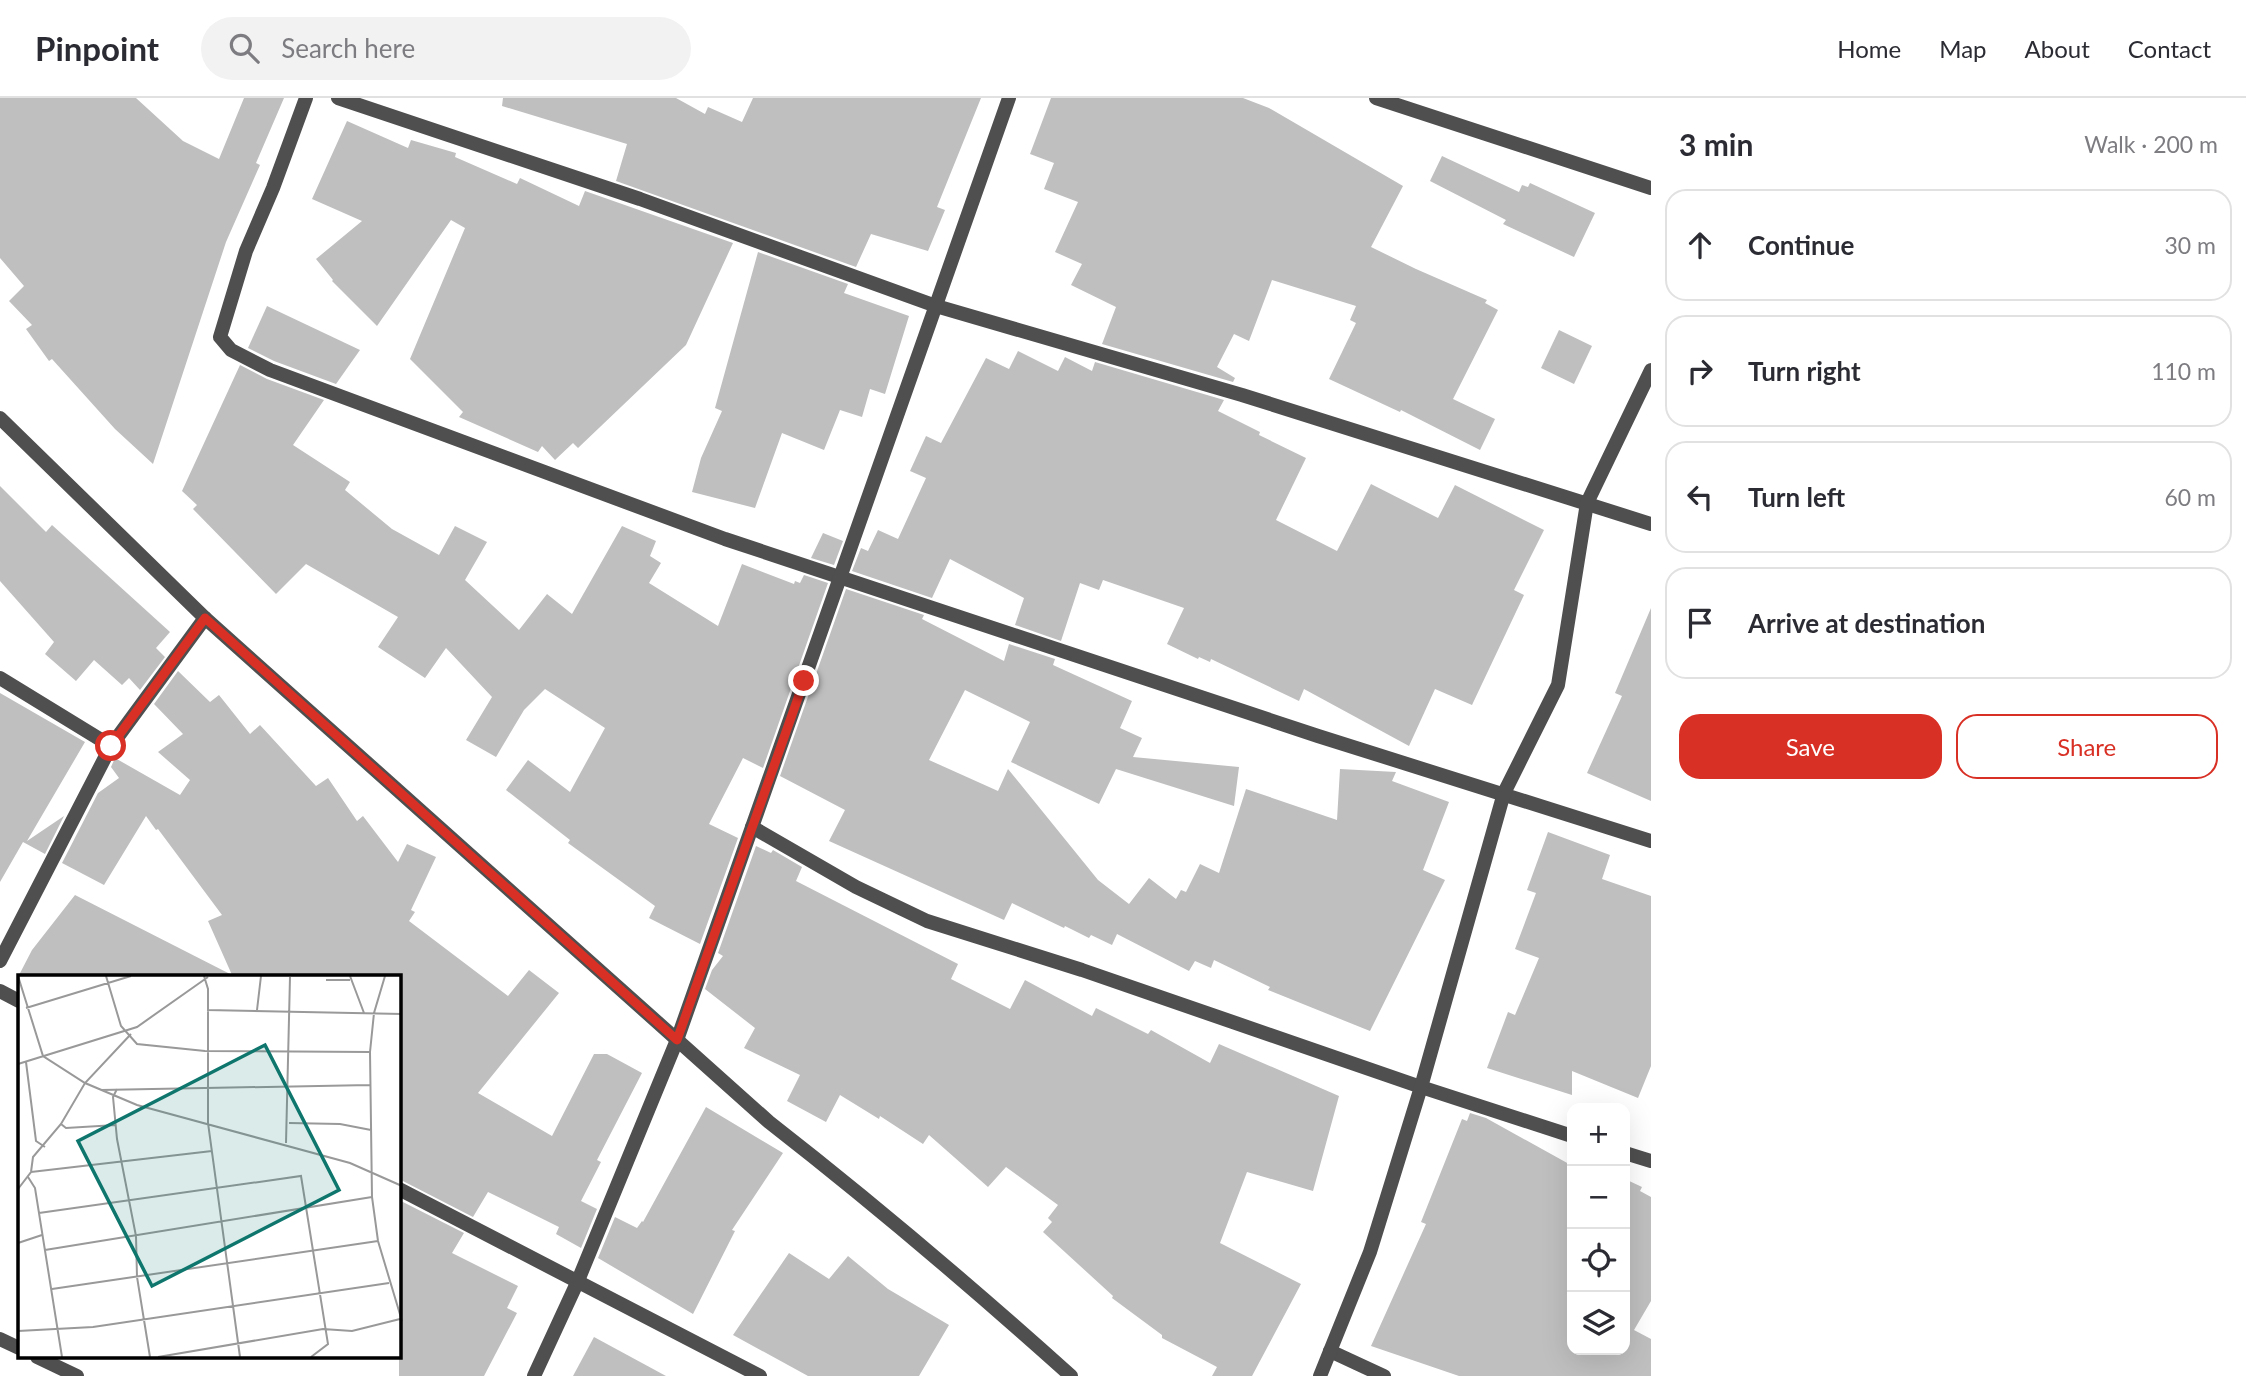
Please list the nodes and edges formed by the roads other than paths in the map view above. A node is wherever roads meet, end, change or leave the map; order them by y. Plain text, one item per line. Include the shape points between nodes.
1 (306, 98) edge
2 (338, 98) edge
3 (1009, 98) edge
4 (1376, 98) edge
5 (1651, 188) edge
6 (936, 306) junction
7 (1651, 370) edge
8 (0, 418) edge
9 (1587, 503) junction
10 (1651, 524) edge
11 (841, 576) junction
12 (205, 618) junction
13 (0, 678) edge
14 (111, 746) junction
15 (1504, 793) junction
16 (752, 827) junction
17 (1651, 841) edge
18 (0, 961) edge
19 (0, 991) edge
20 (18, 1000) edge
21 (677, 1040) junction
22 (1422, 1087) junction
23 (1567, 1134) edge
24 (1630, 1155) edge
25 (1651, 1161) edge
26 (401, 1190) edge
27 (577, 1283) junction
28 (0, 1339) edge
29 (18, 1348) edge
30 (1330, 1351) junction
31 (39, 1358) edge
32 (77, 1376) edge
33 (534, 1376) edge
34 (760, 1376) edge
35 (1071, 1376) edge
36 (1320, 1376) edge
37 (1384, 1376) edge

1 - 11 street via 246,251 220,337 231,350 270,370 554,477 725,540
2 - 6 street via 640,199
3 - 6 street
4 - 5 street
6 - 9 street
6 - 11 street
7 - 9 street
8 - 12 street
9 - 10 street
9 - 15 street via 1558,685
11 - 15 street via 1305,732
11 - 16 street
12 - 14 street
12 - 21 street
13 - 14 street
14 - 18 street
15 - 17 street
15 - 22 street
16 - 21 street
16 - 22 street via 856,887 927,921
19 - 20 street
21 - 27 street
21 - 35 street
22 - 23 street
22 - 30 street via 1370,1252
24 - 25 street
26 - 27 street
27 - 33 street
27 - 34 street
28 - 29 street
30 - 36 street
30 - 37 street
31 - 32 street

